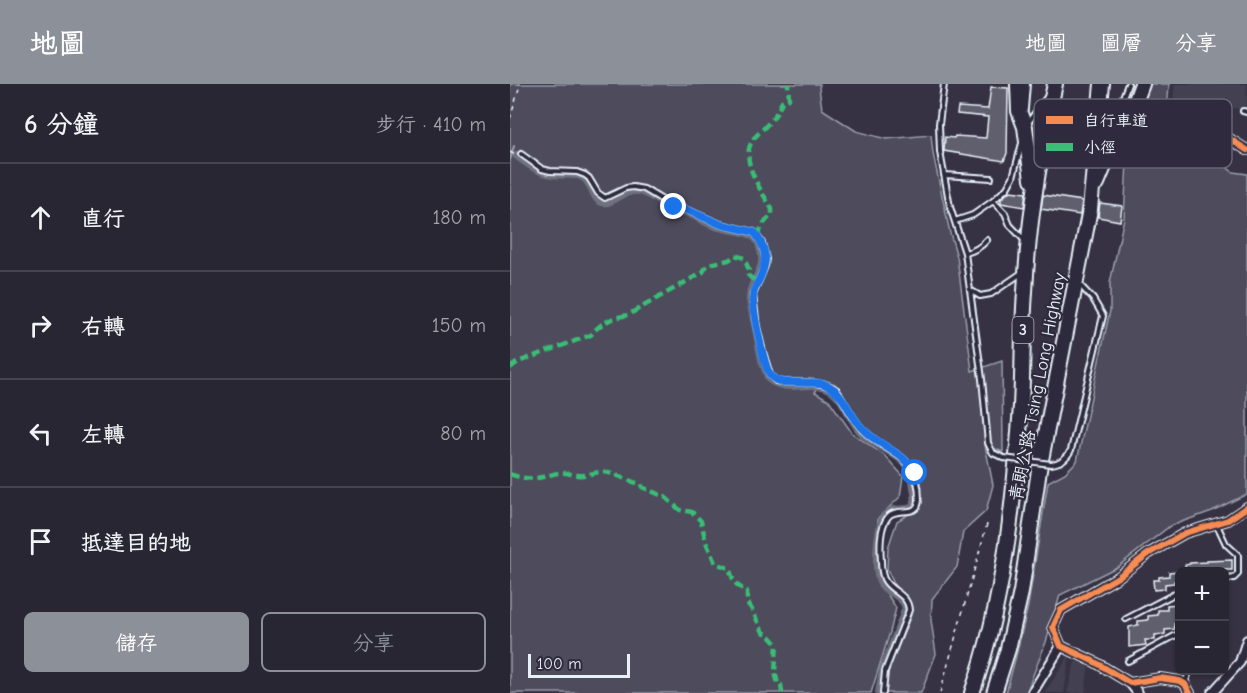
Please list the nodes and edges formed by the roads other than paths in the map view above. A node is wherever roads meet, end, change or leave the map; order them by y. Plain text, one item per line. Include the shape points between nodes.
1 (944, 84) edge
2 (1018, 84) edge
3 (1028, 84) edge
4 (1102, 84) edge
5 (1128, 84) edge
6 (1142, 84) edge
7 (1054, 86) edge
8 (1045, 99) edge
9 (1101, 99) edge
10 (1122, 99) edge
11 (1136, 99) edge
12 (1034, 114) edge
13 (1025, 127) junction
14 (1232, 140) edge
15 (1247, 150) edge
16 (521, 154) dead end
17 (1039, 168) edge
18 (1094, 168) edge
19 (1104, 168) edge
20 (944, 175) junction
21 (991, 178) dead end
22 (1034, 192) junction
23 (1091, 199) junction
24 (993, 201) junction
25 (955, 221) junction
26 (987, 240) dead end
27 (1029, 245) junction
28 (964, 253) junction
29 (1027, 269) junction
30 (1076, 281) junction
31 (969, 290) junction
32 (1247, 507) edge
33 (1217, 524) junction
34 (1229, 579) edge
35 (1175, 593) edge
36 (1126, 619) dead end
37 (1175, 635) edge
38 (1247, 640) edge
39 (1061, 646) junction
40 (1128, 661) dead end
41 (1188, 675) edge
42 (1130, 683) junction
43 (1185, 684) junction
44 (883, 693) edge
45 (972, 693) edge
46 (994, 693) edge
47 (1032, 693) edge
48 (1138, 693) edge
49 (1190, 693) edge
50 (1212, 693) edge

1 - 20 lane via 939,124
2 - 13 highway via 1019,111
3 - 13 lane
4 - 9 highway, 青朗公路 Tsing Long Highway
5 - 10 lane
6 - 11 highway
7 - 8 lane
12 - 13 lane
13 - 22 highway
13 - 24 lane via 1013,177
14 - 15 street
16 - 44 lane via 542,169 585,174 605,198 627,188 644,189 674,207 754,232 760,239 765,263 753,300 770,375 776,381 820,383 837,390 861,428 914,469 918,506 912,511 890,514 882,530 884,578 907,601 909,610 885,671
17 - 22 highway, 青朗公路 Tsing Long Highway / 3
18 - 23 highway, 青朗公路 Tsing Long Highway
19 - 23 highway
20 - 21 lane
20 - 25 lane
22 - 27 highway, 青朗公路 Tsing Long Highway / 3
23 - 30 highway, 青朗公路 Tsing Long Highway
24 - 25 lane via 973,215
24 - 27 lane
25 - 28 lane
26 - 28 lane via 981,247
27 - 29 highway, 青朗公路 Tsing Long Highway / 3
28 - 31 lane
29 - 31 lane via 991,294 980,296
29 - 45 highway, 青朗公路 Tsing Long Highway / 3 via 1021,404 1009,526 994,614
30 - 31 lane, bridge via 1103,316 1071,450 1061,461 1051,464 1004,458 993,453 988,443
30 - 46 highway, 青朗公路 Tsing Long Highway via 1039,470 1021,592
32 - 33 street
33 - 34 lane via 1238,558 1238,574
33 - 39 street via 1185,533 1061,610 1053,627
35 - 36 lane
37 - 40 lane
38 - 50 street via 1240,662
39 - 42 street
39 - 47 street
41 - 43 lane
42 - 43 street via 1160,678
42 - 48 street
43 - 49 street

